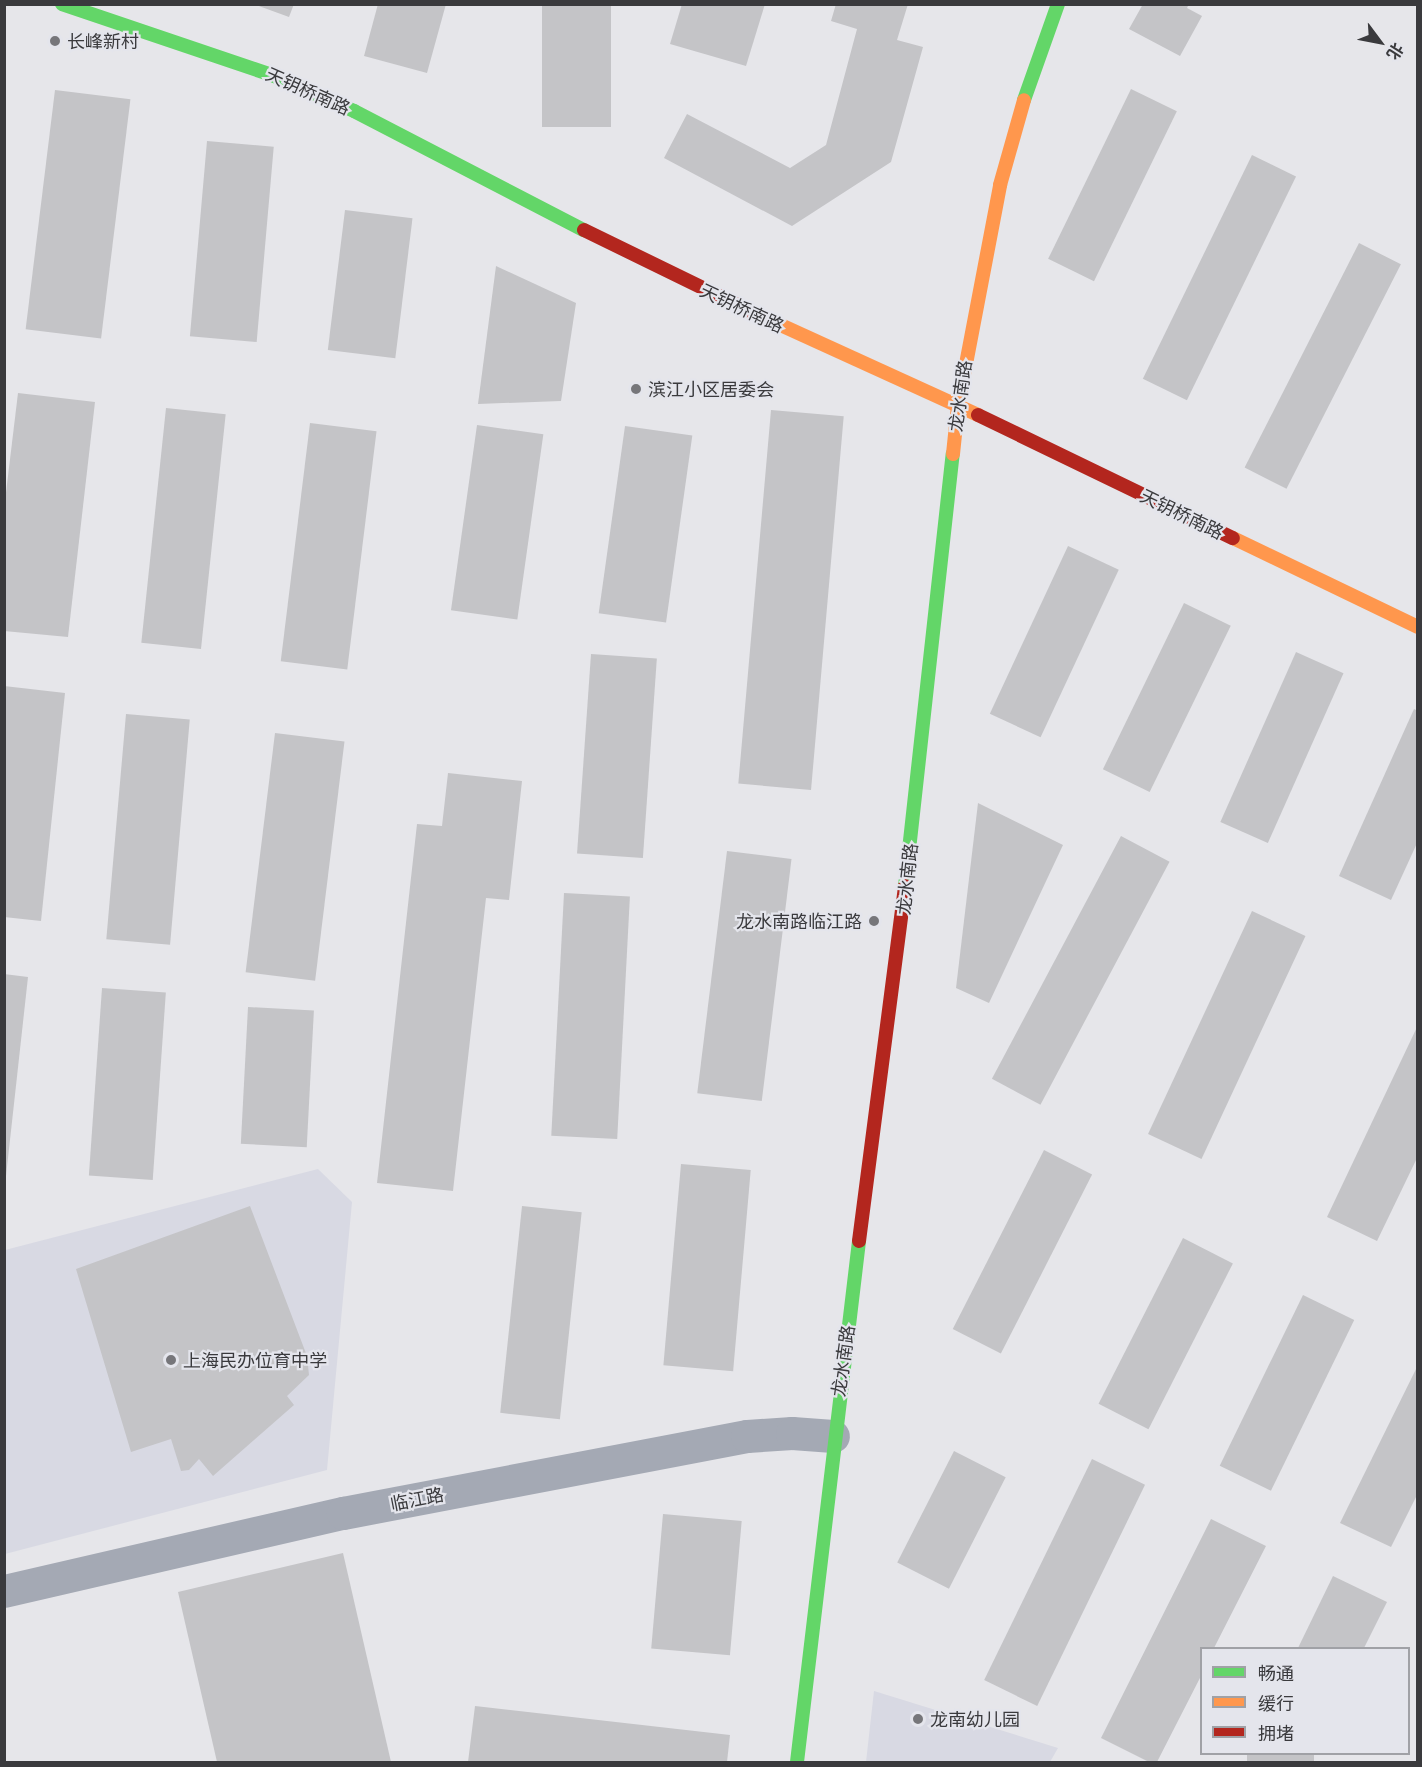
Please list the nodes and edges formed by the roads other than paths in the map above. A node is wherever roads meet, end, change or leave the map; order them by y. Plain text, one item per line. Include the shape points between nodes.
1 (62, 4) edge
2 (1058, 4) edge
3 (958, 406) junction
4 (1418, 627) edge
5 (834, 1436) junction
6 (4, 1591) edge
7 (797, 1762) edge

1 - 3 main road, 天钥桥南路 via 272,75 659,269
2 - 3 main road, 龙水南路 via 1026,94 1000,185
3 - 4 main road, 天钥桥南路
3 - 5 main road, 龙水南路 via 902,927
5 - 6 street, 临江路 via 747,1436 343,1513
5 - 7 main road, 龙水南路

